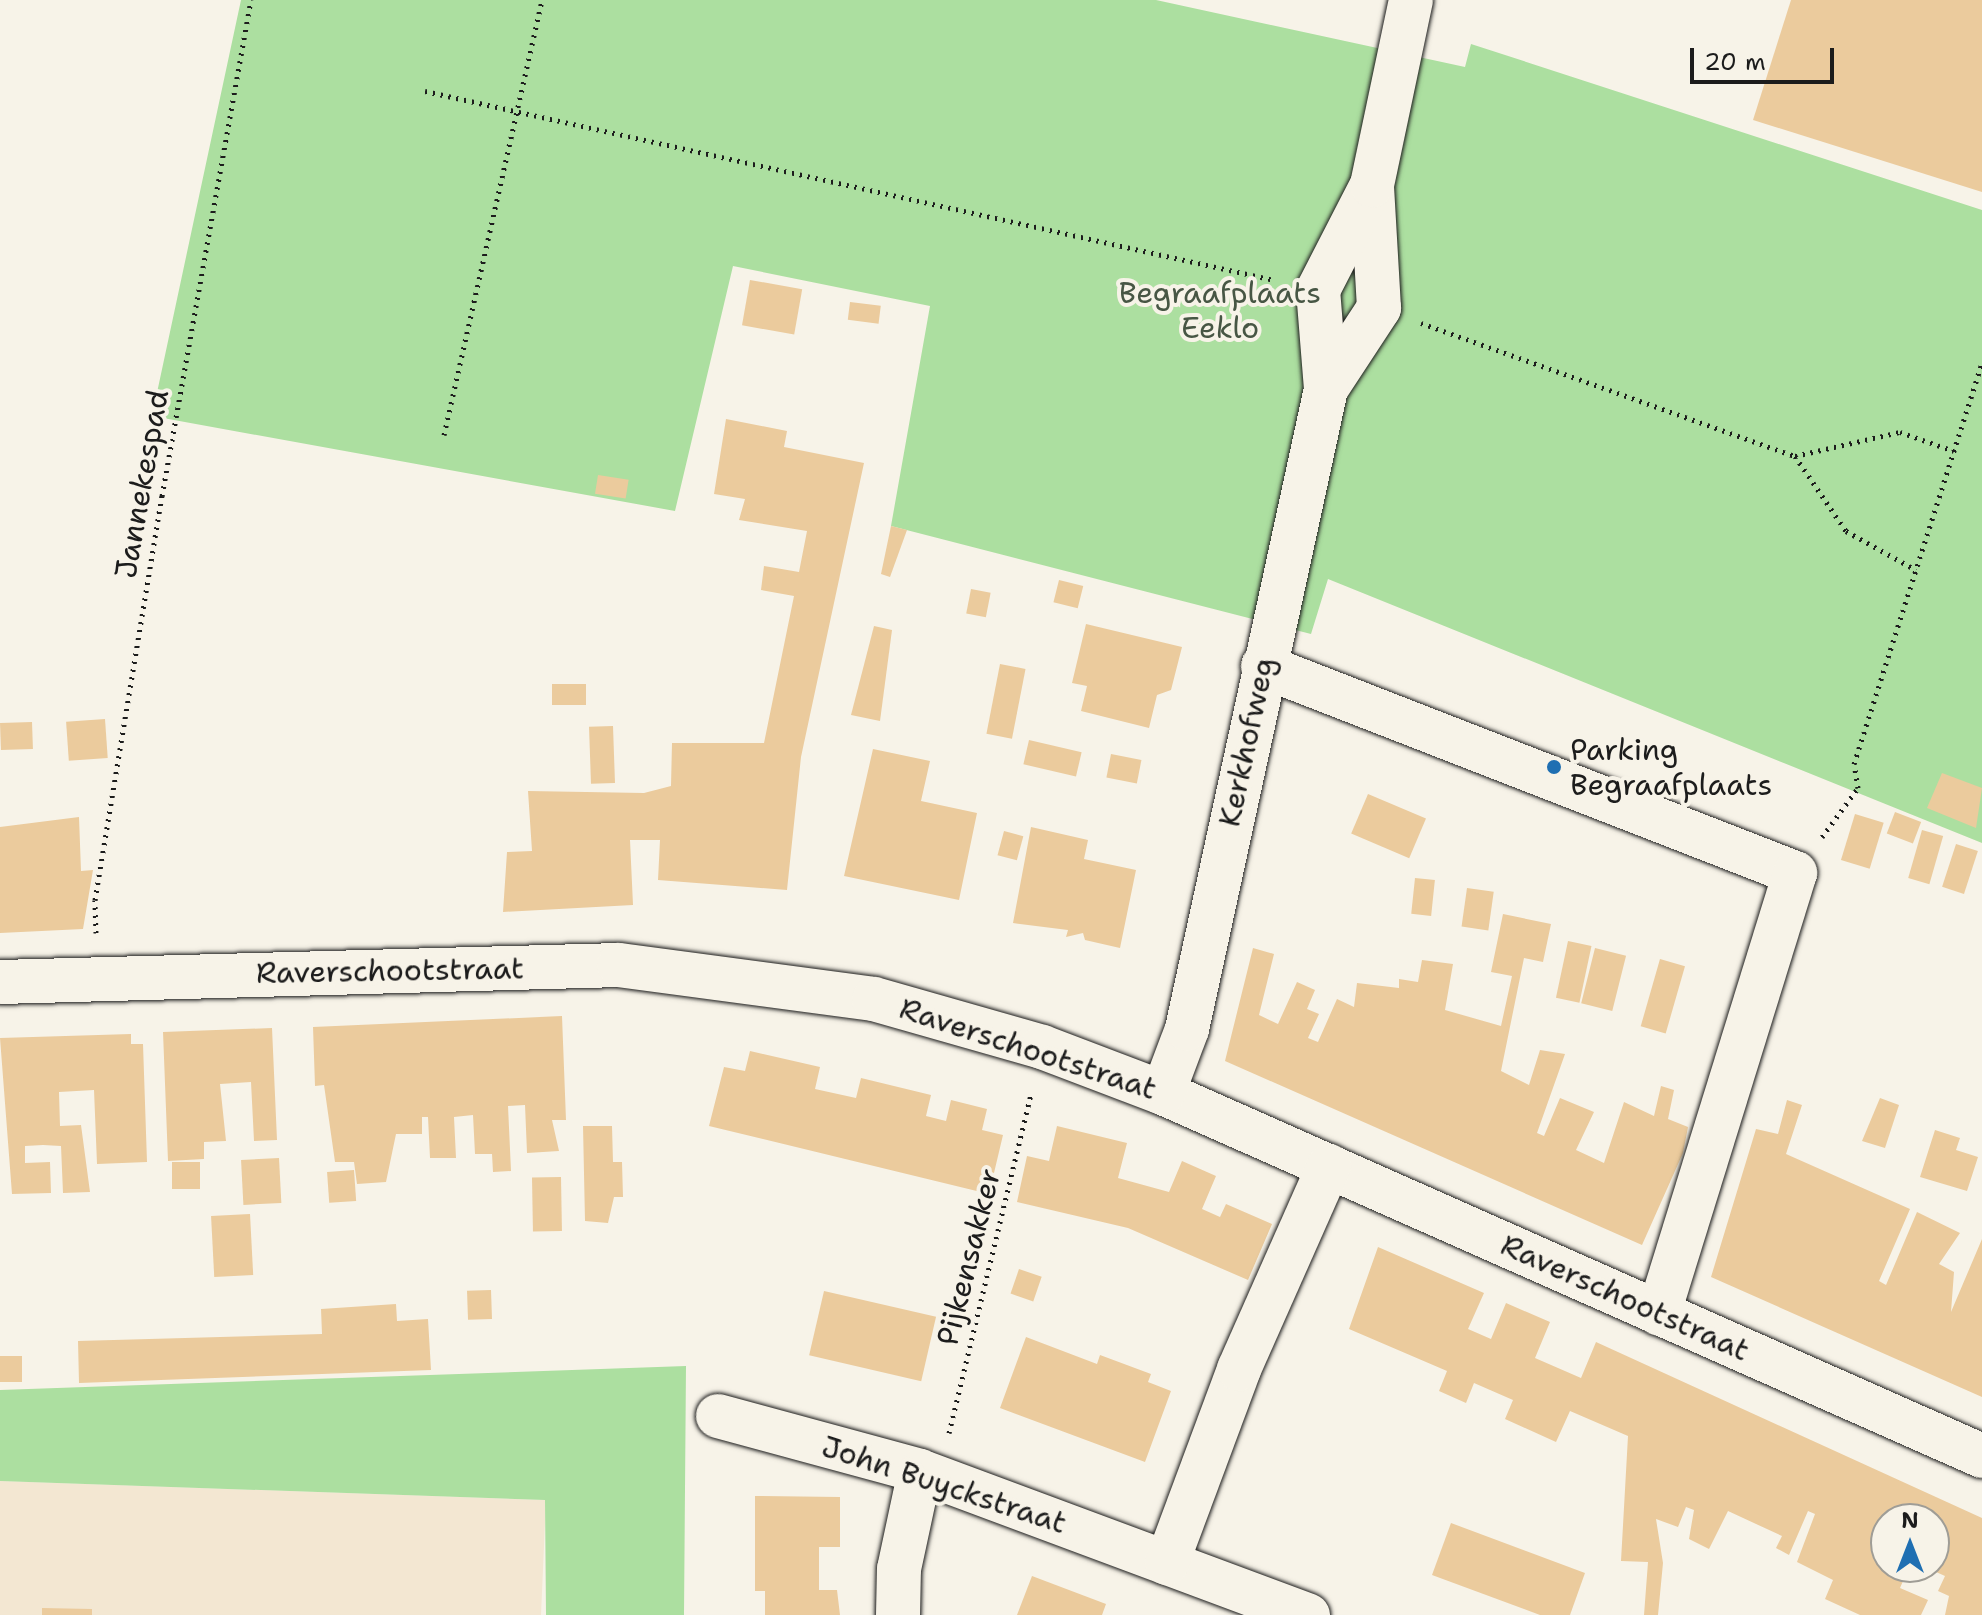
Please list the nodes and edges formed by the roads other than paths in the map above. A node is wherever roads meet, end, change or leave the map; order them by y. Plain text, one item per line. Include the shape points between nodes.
1 (1411, 0) edge
2 (1372, 185) junction
3 (1326, 389) junction
4 (1263, 666) junction
5 (0, 982) edge
6 (1163, 1093) junction
7 (1329, 1166) junction
8 (1659, 1313) junction
9 (718, 1416) dead end
10 (1982, 1456) edge
11 (928, 1474) junction
12 (1167, 1563) junction
13 (898, 1615) edge
14 (1308, 1615) edge

1 - 2 street
2 - 3 street via 1318,290
2 - 3 street via 1379,308
3 - 4 street, Kerkhofweg
4 - 6 street, Kerkhofweg via 1187,1029
4 - 8 street via 1795,873
5 - 6 street, Raverschootstraat via 619,965 801,983 1042,1047
6 - 7 street, Raverschootstraat
7 - 8 street, Raverschootstraat
7 - 12 street via 1239,1369
8 - 10 street, Raverschootstraat
9 - 11 street, John Buyckstraat
11 - 12 street, John Buyckstraat
11 - 13 street via 899,1569
12 - 14 street, John Buyckstraat

